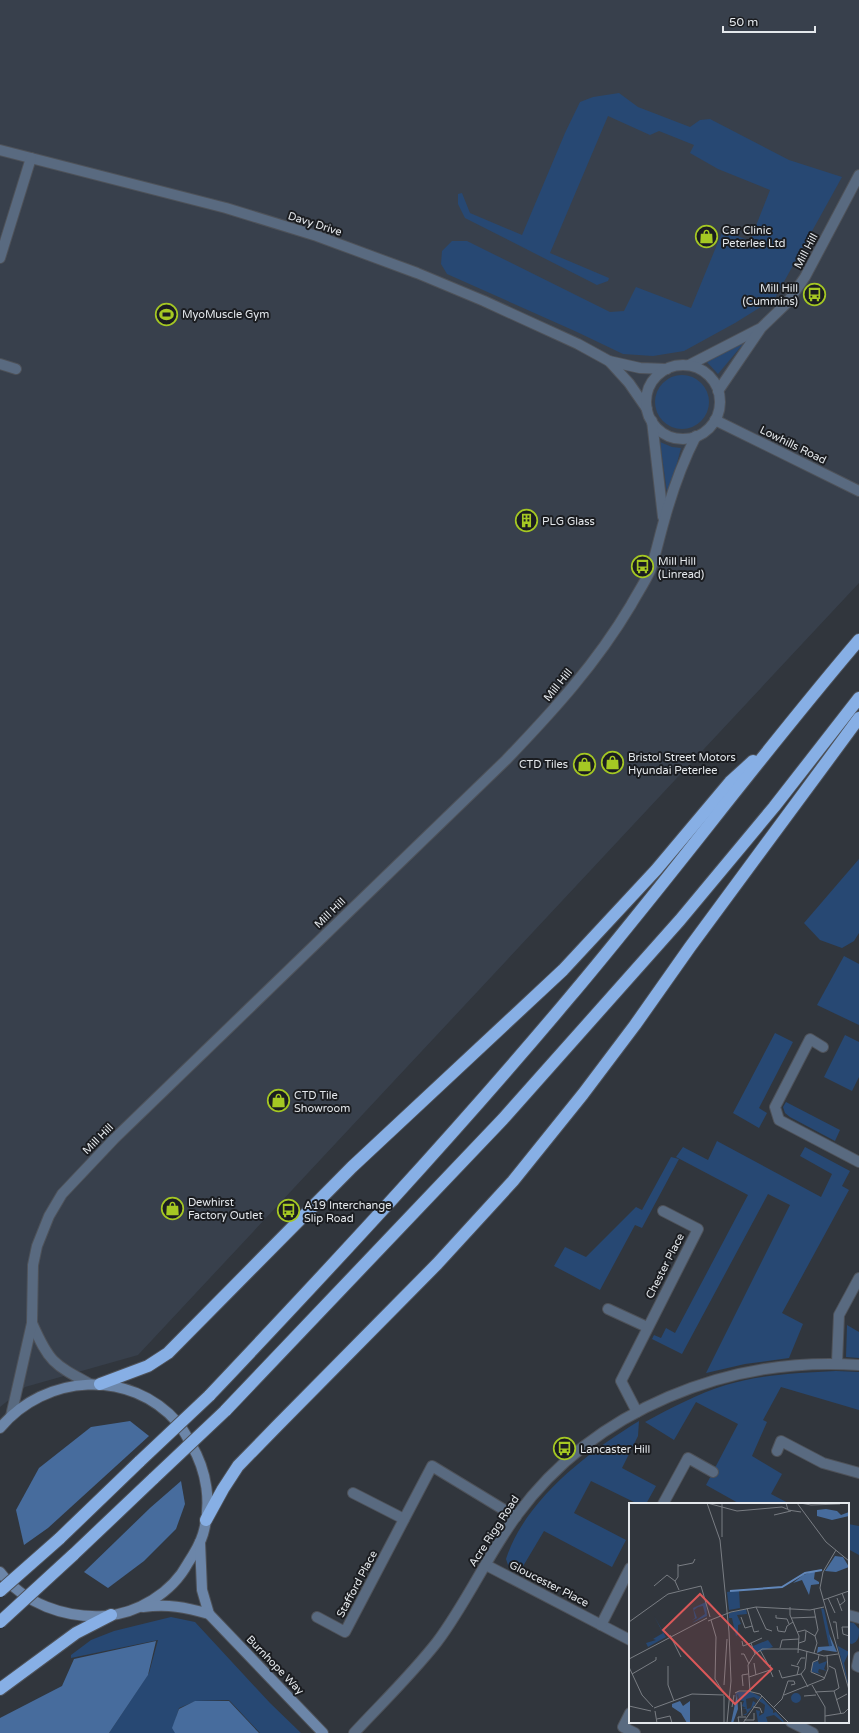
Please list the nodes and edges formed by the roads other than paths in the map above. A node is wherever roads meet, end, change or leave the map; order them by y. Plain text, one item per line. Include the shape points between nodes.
1 (0, 150) edge
2 (31, 158) junction
3 (859, 175) edge
4 (0, 258) edge
5 (761, 328) junction
6 (609, 361) junction
7 (0, 364) edge
8 (689, 365) junction
9 (16, 369) dead end
10 (667, 369) junction
11 (718, 391) junction
12 (647, 409) junction
13 (715, 420) junction
14 (652, 421) junction
15 (696, 436) junction
16 (859, 491) edge
17 (664, 521) junction
18 (859, 640) edge
19 (859, 698) edge
20 (859, 718) edge
21 (778, 738) junction
22 (823, 1047) dead end
23 (859, 1162) edge
24 (663, 1211) dead end
25 (859, 1278) edge
26 (608, 1309) dead end
27 (32, 1323) junction
28 (647, 1327) junction
29 (837, 1364) junction
30 (859, 1365) edge
31 (95, 1384) junction
32 (637, 1412) junction
33 (4, 1422) edge
34 (777, 1450) dead end
35 (713, 1472) dead end
36 (859, 1473) edge
37 (353, 1493) dead end
38 (664, 1503) edge
39 (516, 1516) junction
40 (404, 1519) junction
41 (206, 1520) junction
42 (200, 1542) junction
43 (486, 1565) junction
44 (629, 1570) edge
45 (0, 1572) edge
46 (0, 1590) edge
47 (137, 1608) junction
48 (209, 1614) junction
49 (111, 1615) junction
50 (849, 1615) edge
51 (317, 1617) dead end
52 (859, 1618) edge
53 (0, 1622) edge
54 (601, 1625) junction
55 (629, 1639) edge
56 (859, 1657) edge
57 (859, 1667) edge
58 (0, 1689) edge
59 (629, 1715) edge
60 (794, 1723) edge
61 (323, 1733) edge
62 (354, 1733) edge
63 (635, 1733) edge
64 (813, 1733) edge

1 - 2 street, Davy Drive
2 - 4 street
2 - 6 street, Davy Drive via 226,208 317,236 484,301
3 - 5 street, Mill Hill via 805,277 787,303
5 - 8 street, Mill Hill
5 - 11 street, Mill Hill
6 - 10 street, Davy Drive via 640,368
6 - 12 street, Davy Drive via 629,383
7 - 9 street
8 - 10 street
8 - 11 street via 708,375
10 - 12 street via 651,384 647,396
11 - 13 street via 720,409
12 - 14 street
13 - 15 street via 707,430
13 - 16 street, Lowhills Road
14 - 15 street via 671,437 684,439
14 - 17 street, Mill Hill
15 - 17 street, Mill Hill via 679,475
17 - 27 street, Mill Hill via 659,545 646,578 619,625 555,709 506,760 114,1139 62,1194 49,1216 37,1246 33,1265
18 - 21 highway
19 - 53 highway, bridge via 769,813 649,955 503,1119 225,1411
20 - 41 highway via 592,1082 513,1181 437,1264 238,1466
21 - 31 highway via 730,782 656,870 563,970 352,1168 174,1348 148,1366
21 - 46 highway, bridge via 575,991 482,1100 330,1267 209,1396 58,1539
22 - 23 street via 810,1039 775,1107 779,1120
24 - 28 street, Chester Place via 698,1229
25 - 29 street via 839,1315
26 - 28 street
27 - 31 street, Mill Hill via 48,1356 62,1369
27 - 33 street, Mill Hill
28 - 32 street, Chester Place via 621,1382
29 - 30 street, Acre Rigg Road
29 - 32 street, Acre Rigg Road via 777,1367 720,1378 668,1397
31 - 33 main road via 70,1386 46,1393
31 - 41 main road via 121,1388 142,1396 165,1410 179,1424 200,1458 207,1491
32 - 39 street, Acre Rigg Road via 603,1433 572,1457
34 - 36 street via 781,1441 823,1463
35 - 38 street via 688,1458
37 - 40 street
39 - 40 street, Stafford Place via 432,1466
39 - 43 street, Acre Rigg Road
40 - 51 street, Stafford Place via 345,1632
41 - 42 main road
42 - 47 main road via 177,1580 163,1593
42 - 48 main road, Burnhope Way via 202,1590
43 - 54 street, Gloucester Place
43 - 62 street, Acre Rigg Road via 437,1642
44 - 54 street
45 - 49 main road via 28,1598 57,1612 89,1617
47 - 48 main road, Burnhope Way via 162,1605 185,1607
47 - 49 main road
48 - 61 main road, Burnhope Way
49 - 58 highway via 76,1633
50 - 52 street
54 - 55 street, Gloucester Place
56 - 57 street
59 - 63 street via 624,1727
60 - 64 street

